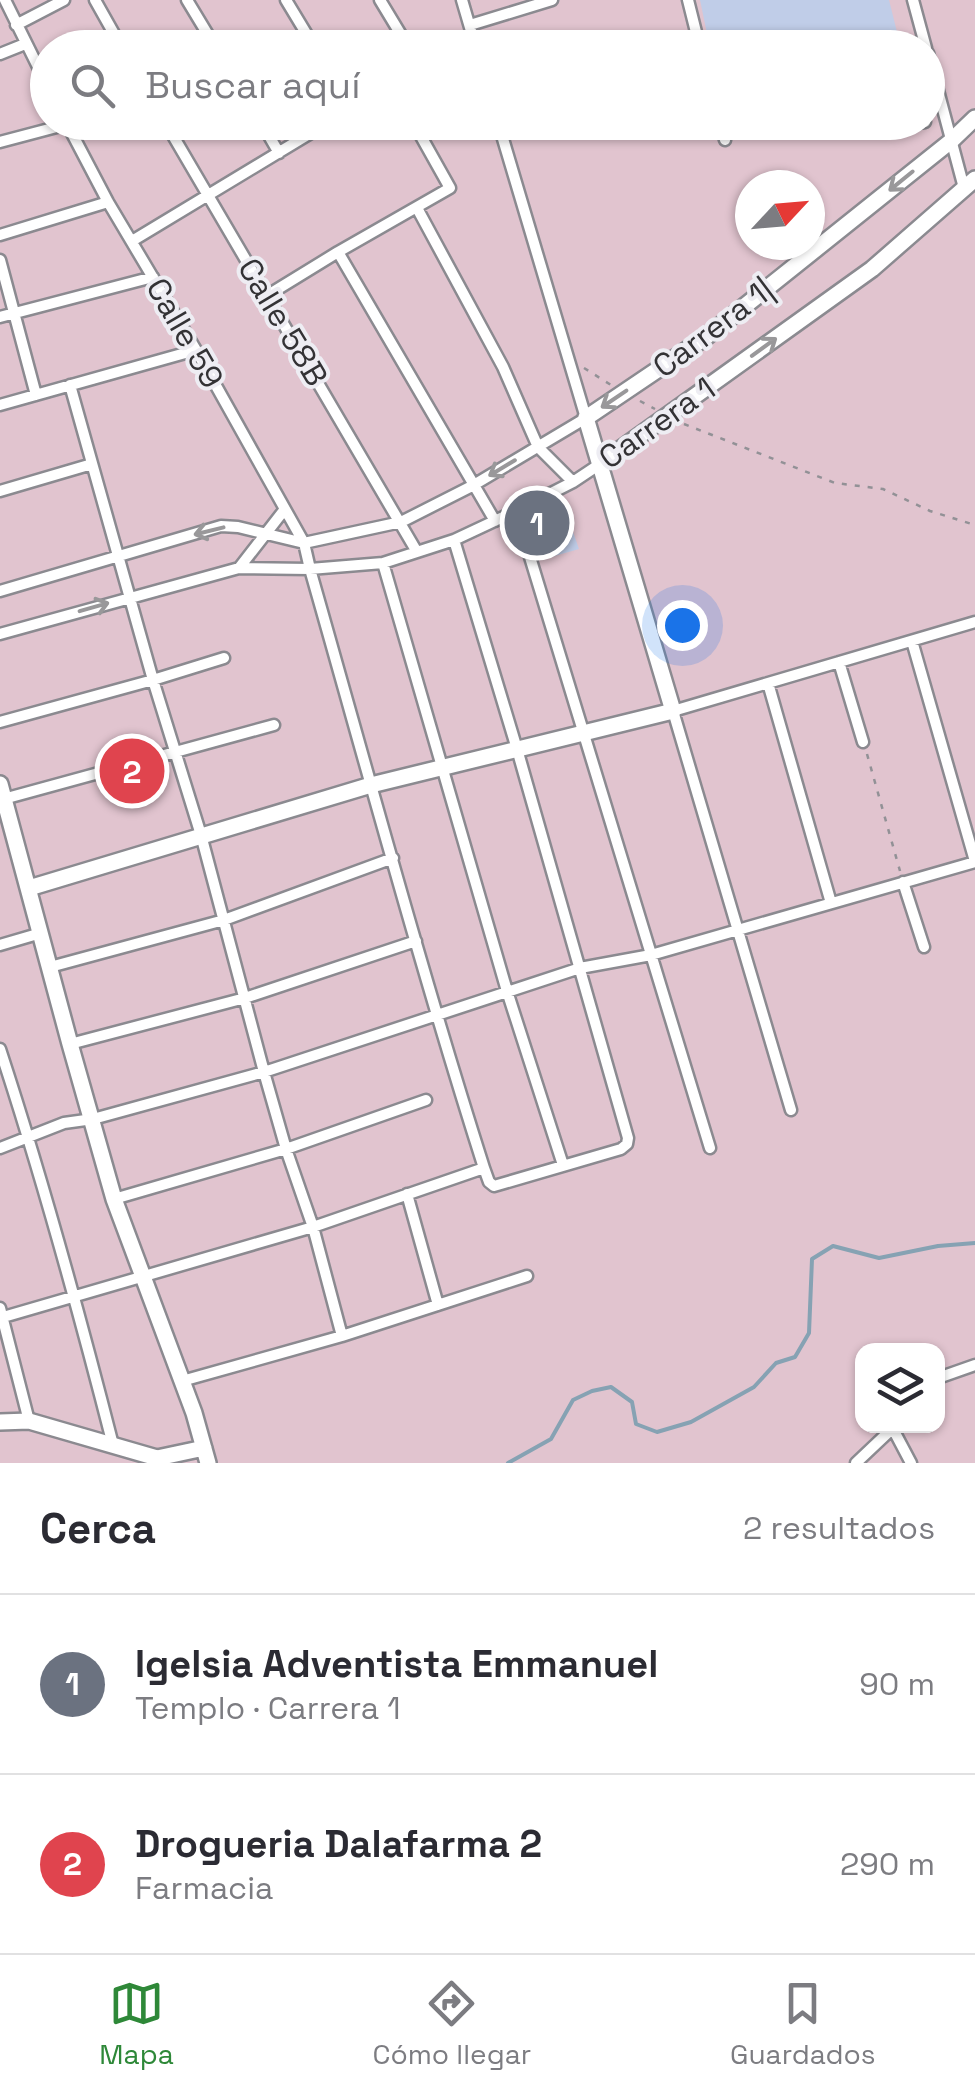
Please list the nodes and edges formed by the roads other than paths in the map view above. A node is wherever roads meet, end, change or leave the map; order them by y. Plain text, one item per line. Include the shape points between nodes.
1 (5, 0) edge
2 (64, 0) edge
3 (95, 0) edge
4 (188, 0) edge
5 (286, 0) edge
6 (380, 0) edge
7 (462, 0) edge
8 (552, 0) edge
9 (688, 0) edge
10 (913, 0) edge
11 (16, 24) junction
12 (470, 25) junction
13 (112, 30) edge
14 (206, 30) edge
15 (304, 30) edge
16 (398, 30) edge
17 (471, 30) edge
18 (696, 30) edge
19 (921, 30) edge
20 (25, 44) junction
21 (30, 53) edge
22 (0, 54) edge
23 (945, 116) edge
24 (975, 118) edge
25 (946, 120) joint
26 (30, 134) edge
27 (75, 140) edge
28 (175, 140) edge
29 (271, 140) edge
30 (300, 140) edge
31 (424, 140) edge
32 (503, 140) edge
33 (952, 141) junction
34 (0, 142) edge
35 (279, 153) junction
36 (969, 184) edge
37 (207, 196) junction
38 (108, 202) junction
39 (417, 208) junction
40 (0, 234) edge
41 (132, 241) junction
42 (338, 252) junction
43 (0, 260) edge
44 (153, 277) junction
45 (268, 295) junction
46 (14, 314) junction
47 (0, 317) edge
48 (196, 350) junction
49 (70, 385) junction
50 (36, 395) junction
51 (0, 405) edge
52 (586, 418) junction
53 (538, 447) junction
54 (92, 464) junction
55 (600, 464) junction
56 (573, 482) junction
57 (472, 486) junction
58 (0, 490) edge
59 (285, 509) junction
60 (516, 512) junction
61 (494, 521) junction
62 (402, 522) junction
63 (266, 534) junction
64 (454, 540) junction
65 (304, 542) junction
66 (417, 552) junction
67 (118, 556) junction
68 (383, 563) junction
69 (238, 568) junction
70 (310, 569) junction
71 (0, 591) edge
72 (130, 597) junction
73 (975, 622) edge
74 (0, 634) edge
75 (912, 641) junction
76 (224, 658) dead end
77 (839, 662) junction
78 (153, 680) junction
79 (768, 683) junction
80 (673, 711) junction
81 (0, 722) edge
82 (274, 724) dead end
83 (583, 733) junction
84 (863, 742) road end
85 (517, 749) junction
86 (176, 752) junction
87 (443, 767) junction
88 (371, 784) junction
89 (1, 794) edge
90 (201, 835) junction
91 (393, 858) junction
92 (975, 862) edge
93 (903, 882) junction
94 (29, 888) junction
95 (831, 903) junction
96 (224, 920) junction
97 (738, 929) junction
98 (41, 933) junction
99 (416, 941) junction
100 (0, 945) edge
101 (924, 948) dead end
102 (651, 956) junction
103 (50, 967) junction
104 (580, 968) junction
105 (508, 992) junction
106 (244, 998) junction
107 (435, 1014) junction
108 (70, 1044) junction
109 (0, 1049) edge
110 (264, 1072) junction
111 (426, 1100) dead end
112 (791, 1110) dead end
113 (93, 1119) junction
114 (28, 1137) junction
115 (0, 1148) edge
116 (286, 1148) junction
117 (710, 1148) dead end
118 (563, 1165) junction
119 (484, 1168) junction
120 (407, 1194) junction
121 (114, 1199) junction
122 (313, 1226) junction
123 (141, 1275) junction
124 (528, 1276) dead end
125 (74, 1296) junction
126 (438, 1304) junction
127 (1, 1315) edge
128 (342, 1336) junction
129 (975, 1365) edge
130 (945, 1376) edge
131 (182, 1381) junction
132 (29, 1421) junction
133 (0, 1422) edge
134 (888, 1433) edge
135 (897, 1433) edge
136 (113, 1445) junction
137 (206, 1456) edge
138 (856, 1463) edge
139 (911, 1463) edge

1 - 11 street
2 - 11 street
3 - 13 street
4 - 14 street
5 - 15 street
6 - 16 street
7 - 12 street
8 - 12 street
9 - 18 street
10 - 19 street
11 - 20 street
12 - 17 street
20 - 21 street
20 - 22 street
23 - 25 street
24 - 33 street, Carrera 1|
25 - 33 street
26 - 34 street
27 - 38 street, Calle 59
28 - 37 street, Calle 58B
29 - 35 street
30 - 35 street
31 - 39 street via 450,188
32 - 52 street
33 - 36 street
33 -> 52 street, Carrera 1| via 706,337
35 - 37 street
55 -> 36 street, Carrera 1 via 872,269
37 - 41 street
37 - 45 street, Calle 58B
38 - 40 street
38 - 41 street, Calle 59
39 - 42 street
39 - 53 street
41 - 44 street, Calle 59
42 - 45 street
42 - 57 street
43 - 46 street
44 - 46 street
44 - 48 street, Calle 59
45 - 62 street, Calle 58B
46 - 47 street
46 - 50 street
48 - 49 street
48 - 59 street, Calle 59
49 - 50 street
49 - 54 street
50 - 51 street
52 - 53 street
52 - 55 street
53 - 56 street
53 -> 57 street
54 - 58 street
54 - 67 street
55 - 56 street, Carrera 1
55 - 80 street
56 - 60 street, Carrera 1
57 - 61 street
57 - 62 street
59 - 63 street
59 - 65 street, Calle 59
60 - 61 street, Carrera 1
60 - 83 street
61 - 64 street, Carrera 1
62 - 65 street
62 - 66 street, Calle 58B
63 - 65 street
63 -> 67 street via 221,526
63 - 69 street
64 - 66 street, Carrera 1
64 - 85 street
65 - 70 street, Calle 59
66 - 68 street, Carrera 1
67 - 71 street
67 - 72 street
68 - 70 street, Carrera 1
68 - 87 street
69 - 70 street, Carrera 1
69 - 72 street, Carrera 1
70 - 88 street, Calle 59
74 -> 72 street, Carrera 1
72 - 78 street
73 - 75 street
75 - 77 street
75 - 92 street
76 - 78 street
77 - 79 street
77 - 84 street
78 - 81 street
78 - 86 street
79 - 80 street
79 - 95 street
80 - 83 street
80 - 97 street
82 - 86 street
83 - 85 street
83 - 102 street
85 - 87 street
85 - 104 street
86 - 89 street
86 - 90 street
87 - 88 street
87 - 105 street
88 - 90 street
88 - 91 street, Calle 59
89 - 94 street
90 - 94 street
90 - 96 street
91 - 96 street
91 - 99 street, Calle 59
92 - 93 street
93 - 95 street
93 - 101 street
94 - 98 street
95 - 97 street
96 - 103 street
96 - 106 street
97 - 102 street
97 - 112 street
98 - 100 street
98 - 103 street
99 - 106 street
99 - 107 street, Calle 59
102 - 104 street
102 - 117 street
103 - 108 street
104 - 105 street
104 - 118 street via 628,1138 621,1148
105 - 107 street
105 - 118 street
106 - 108 street
106 - 110 street
107 - 110 street
107 - 119 street, Calle 59
108 - 113 street
109 - 114 street
110 - 113 street
110 - 116 street
111 - 116 street
113 - 114 street
113 - 121 street
114 - 115 street
114 - 125 street
116 - 121 street
116 - 122 street
118 - 119 street via 494,1186
119 - 120 street
120 - 122 street
120 - 126 street
121 - 123 street
122 - 123 street
122 - 128 street
123 - 125 street
123 - 131 street
124 - 126 street
125 - 127 street
125 - 136 street
126 - 128 street
127 - 132 street
128 - 131 street
129 - 130 street
131 - 137 street
132 - 133 street
132 - 136 street
134 - 138 street
135 - 139 street
136 - 137 street via 156,1458

